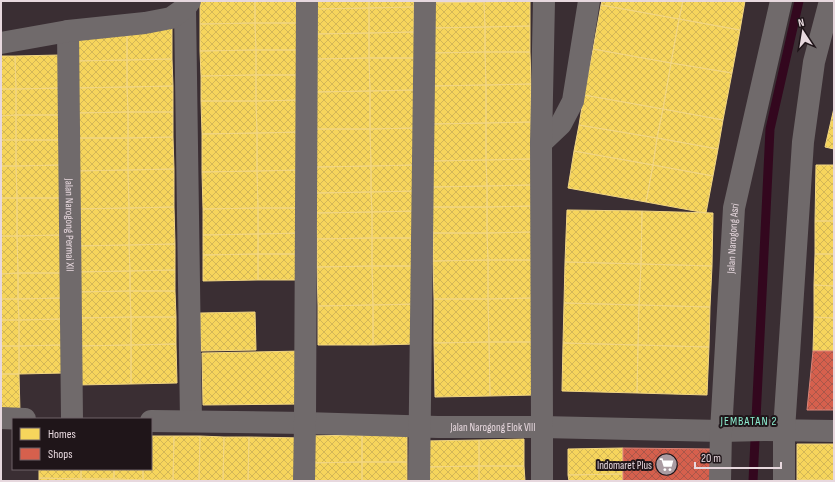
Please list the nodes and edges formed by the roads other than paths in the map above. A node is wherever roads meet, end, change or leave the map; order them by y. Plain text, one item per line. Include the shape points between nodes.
1 (307, 1) edge
2 (425, 1) edge
3 (544, 1) edge
4 (589, 1) edge
5 (781, 1) edge
6 (830, 1) edge
7 (187, 5) edge
8 (68, 31) junction
9 (1, 43) edge
10 (541, 143) junction
11 (1, 418) edge
12 (12, 418) edge
13 (72, 418) edge
14 (152, 421) edge
15 (191, 421) junction
16 (305, 423) junction
17 (420, 426) junction
18 (542, 428) junction
19 (775, 430) junction
20 (728, 431) junction
21 (834, 431) edge
22 (304, 481) edge
23 (419, 481) edge
24 (542, 481) edge
25 (720, 481) edge
26 (784, 481) edge

1 - 16 street
2 - 17 street
3 - 10 street
4 - 10 street via 573,101 561,124
5 - 20 street, Jalan Narogong Asri via 734,208
6 - 19 street via 814,62 803,142
7 - 8 street via 171,18 145,24
7 - 15 street
8 - 9 street
8 - 13 street, Jalan Narogong Permai XII
10 - 18 street
11 - 12 street
14 - 15 street, Jalan Narogong Elok VIII
15 - 16 street, Jalan Narogong Elok VIII
16 - 17 street, Jalan Narogong Elok VIII
16 - 22 street
17 - 18 street, Jalan Narogong Elok VIII
17 - 23 street
18 - 20 street, Jalan Narogong Elok VIII
18 - 24 street
19 - 20 street, Jalan Narogong Elok VIII
19 - 21 street, Jalan Narogong Elok VIII
19 - 26 street
20 - 25 street, Jalan Narogong Asri

